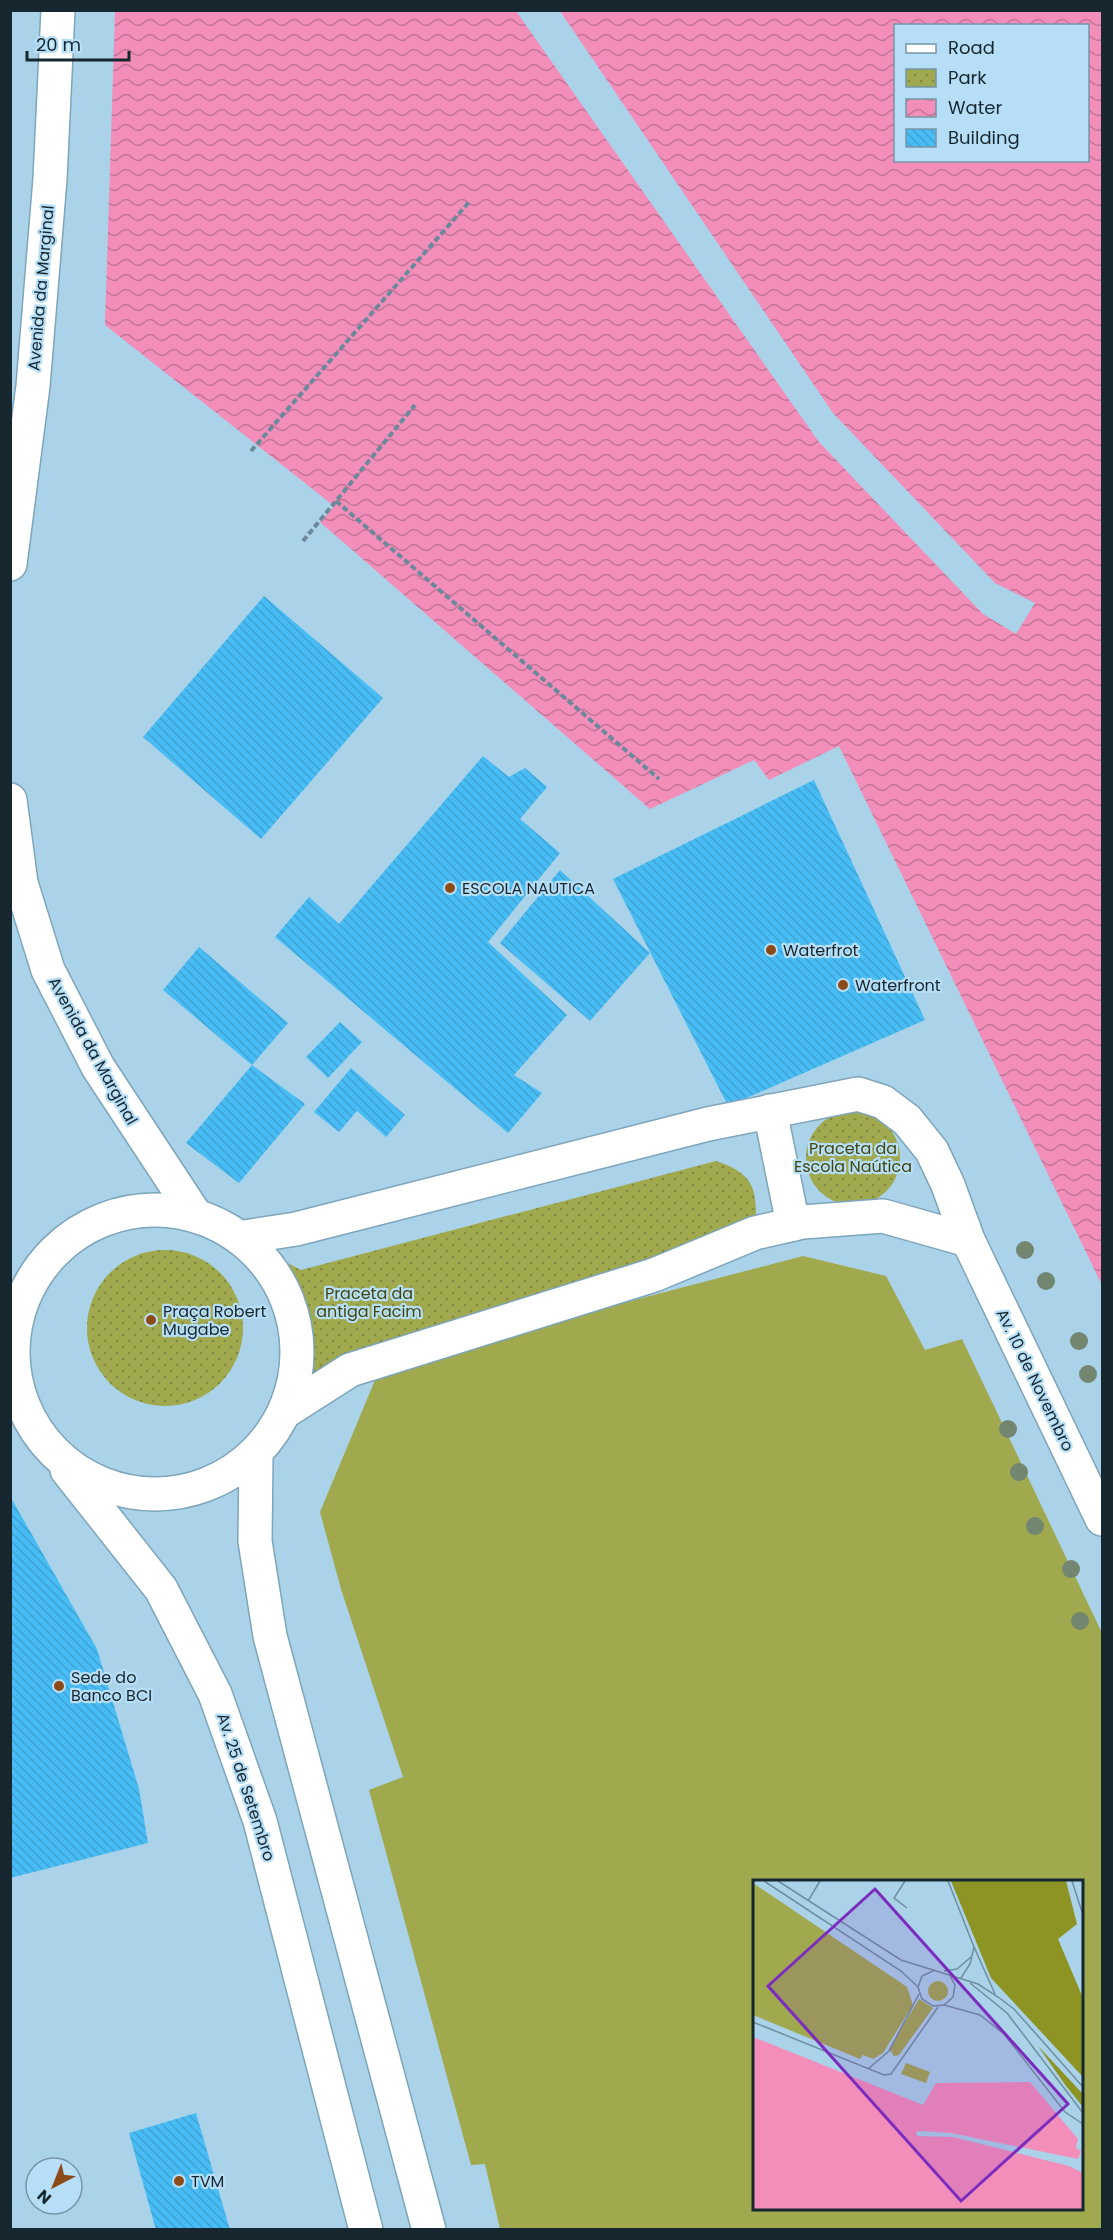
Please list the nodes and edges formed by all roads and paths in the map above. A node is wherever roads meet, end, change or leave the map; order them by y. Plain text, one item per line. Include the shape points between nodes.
1 (58, 10) edge
2 (470, 201) dead end
3 (415, 405) dead end
4 (251, 451) dead end
5 (336, 501) junction
6 (303, 541) dead end
7 (10, 564) edge
8 (659, 779) dead end
9 (10, 800) edge
10 (770, 1111) junction
11 (196, 1216) junction
12 (793, 1224) junction
13 (244, 1237) junction
14 (968, 1240) junction
15 (12, 1368) edge
16 (18, 1408) edge
17 (289, 1409) junction
18 (56, 1455) junction
19 (256, 1455) junction
20 (1102, 1519) edge
21 (366, 2229) edge
22 (429, 2229) edge

1 - 7 main road, Avenida da Marginal via 51,179 34,375
2 - 4 path
3 - 5 path
5 - 6 path
5 - 8 path
9 - 11 main road, Avenida da Marginal via 21,883 48,970 98,1067
10 - 12 main road
10 - 13 main road, Av. 10 de Novembro via 296,1229
10 - 14 main road, Av. 10 de Novembro via 858,1094 883,1102 907,1120 932,1152
11 - 13 main road
11 - 15 main road via 152,1206 112,1214 56,1250 35,1276 20,1305
12 - 14 main road via 883,1216
12 - 17 main road via 755,1233 654,1275 350,1370
13 - 17 main road via 268,1263 287,1302 295,1331 297,1361
14 - 20 main road, Av. 10 de Novembro
15 - 16 main road
16 - 18 main road
17 - 19 main road
18 - 19 main road via 87,1479 130,1494 176,1494 219,1481
18 - 21 main road, Av. 25 de Setembro via 161,1589 214,1694 260,1821
19 - 22 main road via 255,1541 270,1636

